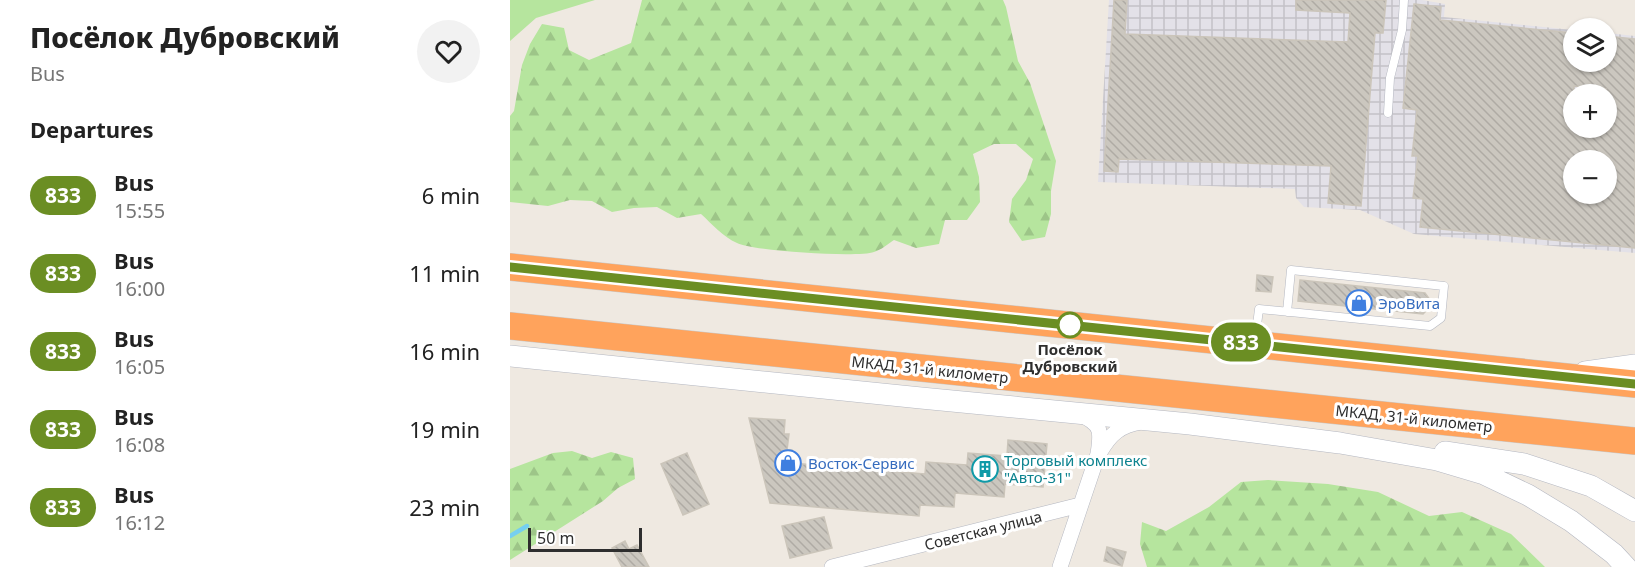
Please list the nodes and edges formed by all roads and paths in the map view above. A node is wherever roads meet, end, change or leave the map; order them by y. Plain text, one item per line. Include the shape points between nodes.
1 (1404, 0) edge
2 (1388, 112) dead end
3 (510, 267) edge
4 (1287, 312) junction
5 (510, 326) edge
6 (1255, 344) junction
7 (510, 357) edge
8 (1635, 364) edge
9 (1560, 376) junction
10 (1635, 384) edge
11 (1078, 413) junction
12 (1151, 420) junction
13 (1635, 441) edge
14 (1340, 443) junction
15 (1098, 454) junction
16 (1080, 506) junction
17 (1635, 511) edge
18 (832, 567) edge
19 (1060, 567) edge
20 (1626, 567) edge

1 - 2 lane
3 - 6 highway
4 - 4 lane via 1291,270 1444,286 1441,318 1430,326
4 - 6 lane via 1259,309
5 - 13 highway, МКАД, 31-й километр
6 - 9 highway
7 - 11 main road
8 - 9 main road
9 - 10 highway
11 - 12 main road
11 - 15 street via 1098,427
12 - 14 main road
12 - 15 street via 1117,430
14 - 17 main road via 1458,453 1524,464 1591,486
14 - 20 main road via 1437,460 1484,474 1571,521
15 - 16 street
16 - 18 street, Советская улица
16 - 19 street

